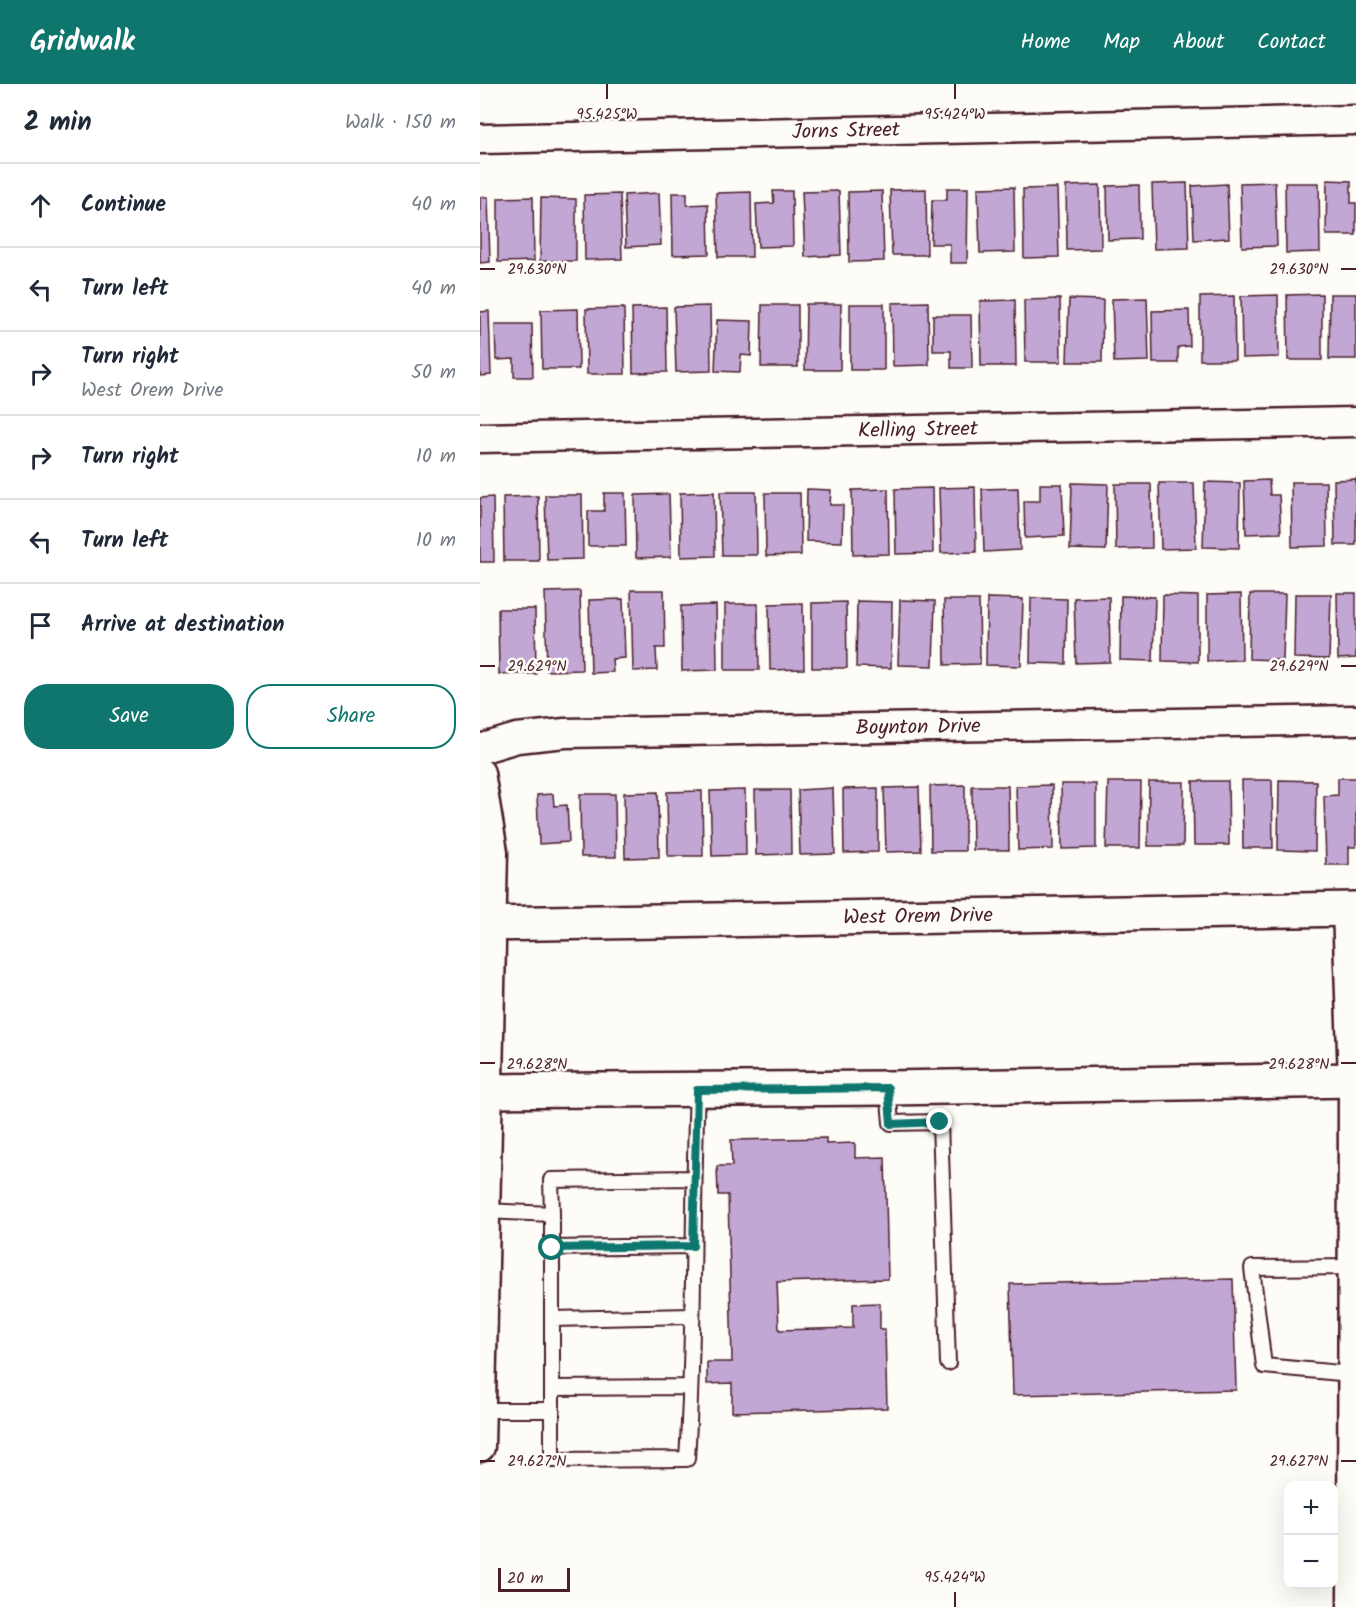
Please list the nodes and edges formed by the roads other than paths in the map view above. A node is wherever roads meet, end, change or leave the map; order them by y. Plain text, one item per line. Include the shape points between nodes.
1 (1356, 120) edge
2 (480, 139) edge
3 (1356, 422) edge
4 (480, 438) edge
5 (1356, 720) edge
6 (480, 749) edge
7 (480, 773) edge
8 (1352, 909) edge
9 (485, 924) edge
10 (1354, 1080) edge
11 (888, 1088) junction
12 (697, 1090) junction
13 (484, 1091) edge
14 (1354, 1164) edge
15 (693, 1178) junction
16 (486, 1211) junction
17 (552, 1214) junction
18 (693, 1246) junction
19 (552, 1248) junction
20 (1351, 1267) junction
21 (692, 1316) junction
22 (552, 1319) junction
23 (948, 1363) dead end
24 (1351, 1374) junction
25 (690, 1387) junction
26 (552, 1388) junction
27 (481, 1410) edge
28 (552, 1410) junction
29 (480, 1447) edge
30 (1352, 1607) edge

1 - 2 street, Jorns Street
3 - 4 street, Kelling Street
5 - 6 street, Boynton Drive via 565,733 517,738
7 - 9 street via 493,852
8 - 9 main road, West Orem Drive
8 - 10 street
9 - 13 street
10 - 11 main road
10 - 14 street
11 - 12 main road
11 - 23 lane via 891,1124 940,1122
12 - 13 main road
12 - 15 lane
13 - 16 street
14 - 20 street
15 - 17 lane via 551,1180
15 - 18 lane
16 - 17 lane
16 - 27 street
17 - 19 lane
18 - 19 lane
18 - 21 lane
19 - 22 lane
20 - 24 street
20 - 24 lane via 1252,1268 1264,1366
21 - 22 lane
21 - 25 lane
22 - 26 lane
24 - 30 street
25 - 26 lane
25 - 28 lane via 687,1459 552,1460
26 - 28 lane
27 - 28 lane
27 - 29 street

